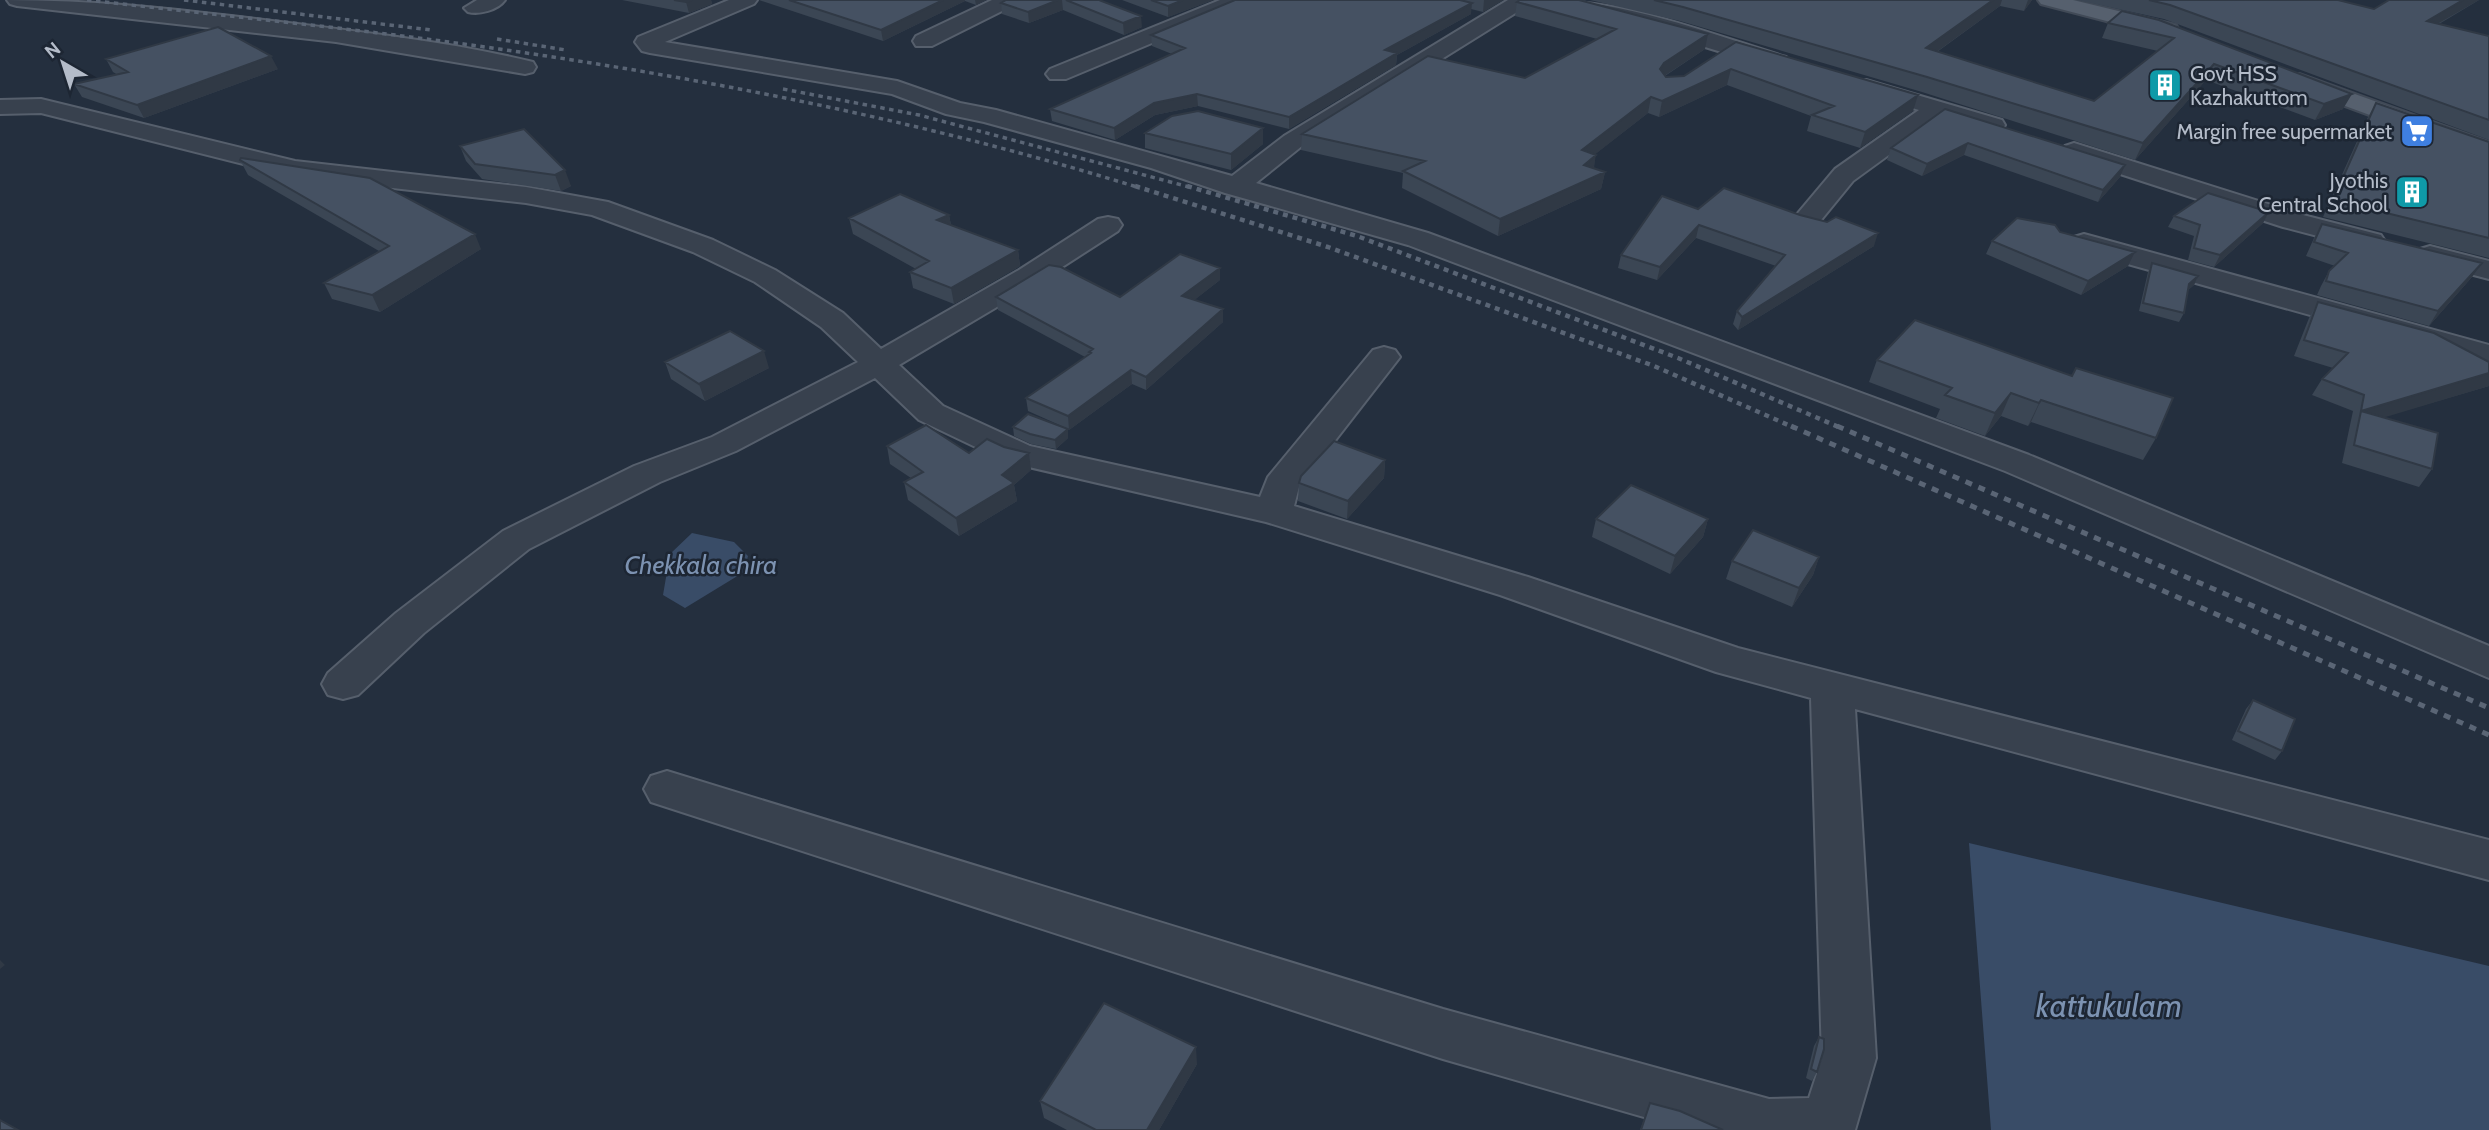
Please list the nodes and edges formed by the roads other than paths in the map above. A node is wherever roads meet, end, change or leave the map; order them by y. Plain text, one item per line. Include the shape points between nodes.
1 (17, 0) edge
2 (747, 0) edge
3 (1009, 0) edge
4 (1523, 0) edge
5 (1555, 0) edge
6 (2048, 0) edge
7 (1231, 3) edge
8 (1143, 18) edge
9 (1168, 27) junction
10 (2186, 37) edge
11 (924, 41) dead end
12 (1729, 46) junction
13 (1706, 62) edge
14 (525, 67) dead end
15 (1803, 69) edge
16 (2276, 72) edge
17 (1058, 74) dead end
18 (1840, 80) edge
19 (0, 107) edge
20 (1938, 108) junction
21 (2011, 131) edge
22 (1146, 134) edge
23 (2047, 142) edge
24 (2489, 151) edge
25 (1118, 152) junction
26 (1234, 187) junction
27 (1807, 219) edge
28 (1108, 225) dead end
29 (2065, 237) edge
30 (2489, 270) edge
31 (2489, 355) edge
32 (1384, 357) dead end
33 (878, 364) junction
34 (1274, 512) junction
35 (2489, 663) edge
36 (343, 684) dead end
37 (1832, 687) junction
38 (667, 789) dead end
39 (2489, 860) edge

1 - 14 street via 431,48
2 - 25 street via 646,42 897,88 955,109
3 - 11 street
4 - 26 street via 1281,138
5 - 12 street
6 - 10 main road
7 - 9 street
8 - 9 street
9 - 17 street
12 - 13 street
12 - 15 street
16 - 24 main road
18 - 20 street
19 - 33 street via 41,106 295,169 526,195 598,208 703,246 765,276 832,320
20 - 21 street
20 - 27 street via 1844,175
22 - 25 street
23 - 30 street via 2292,221
25 - 26 street
26 - 35 street via 1418,239 2017,463
28 - 33 street
29 - 31 street
32 - 34 street via 1281,485
33 - 34 street via 932,413 1019,454
33 - 36 street via 724,444 647,474 516,540 410,623
34 - 37 street via 1514,586 1731,661
37 - 38 street via 1849,1058 1829,1125 1769,1126 1443,1034
37 - 39 street

